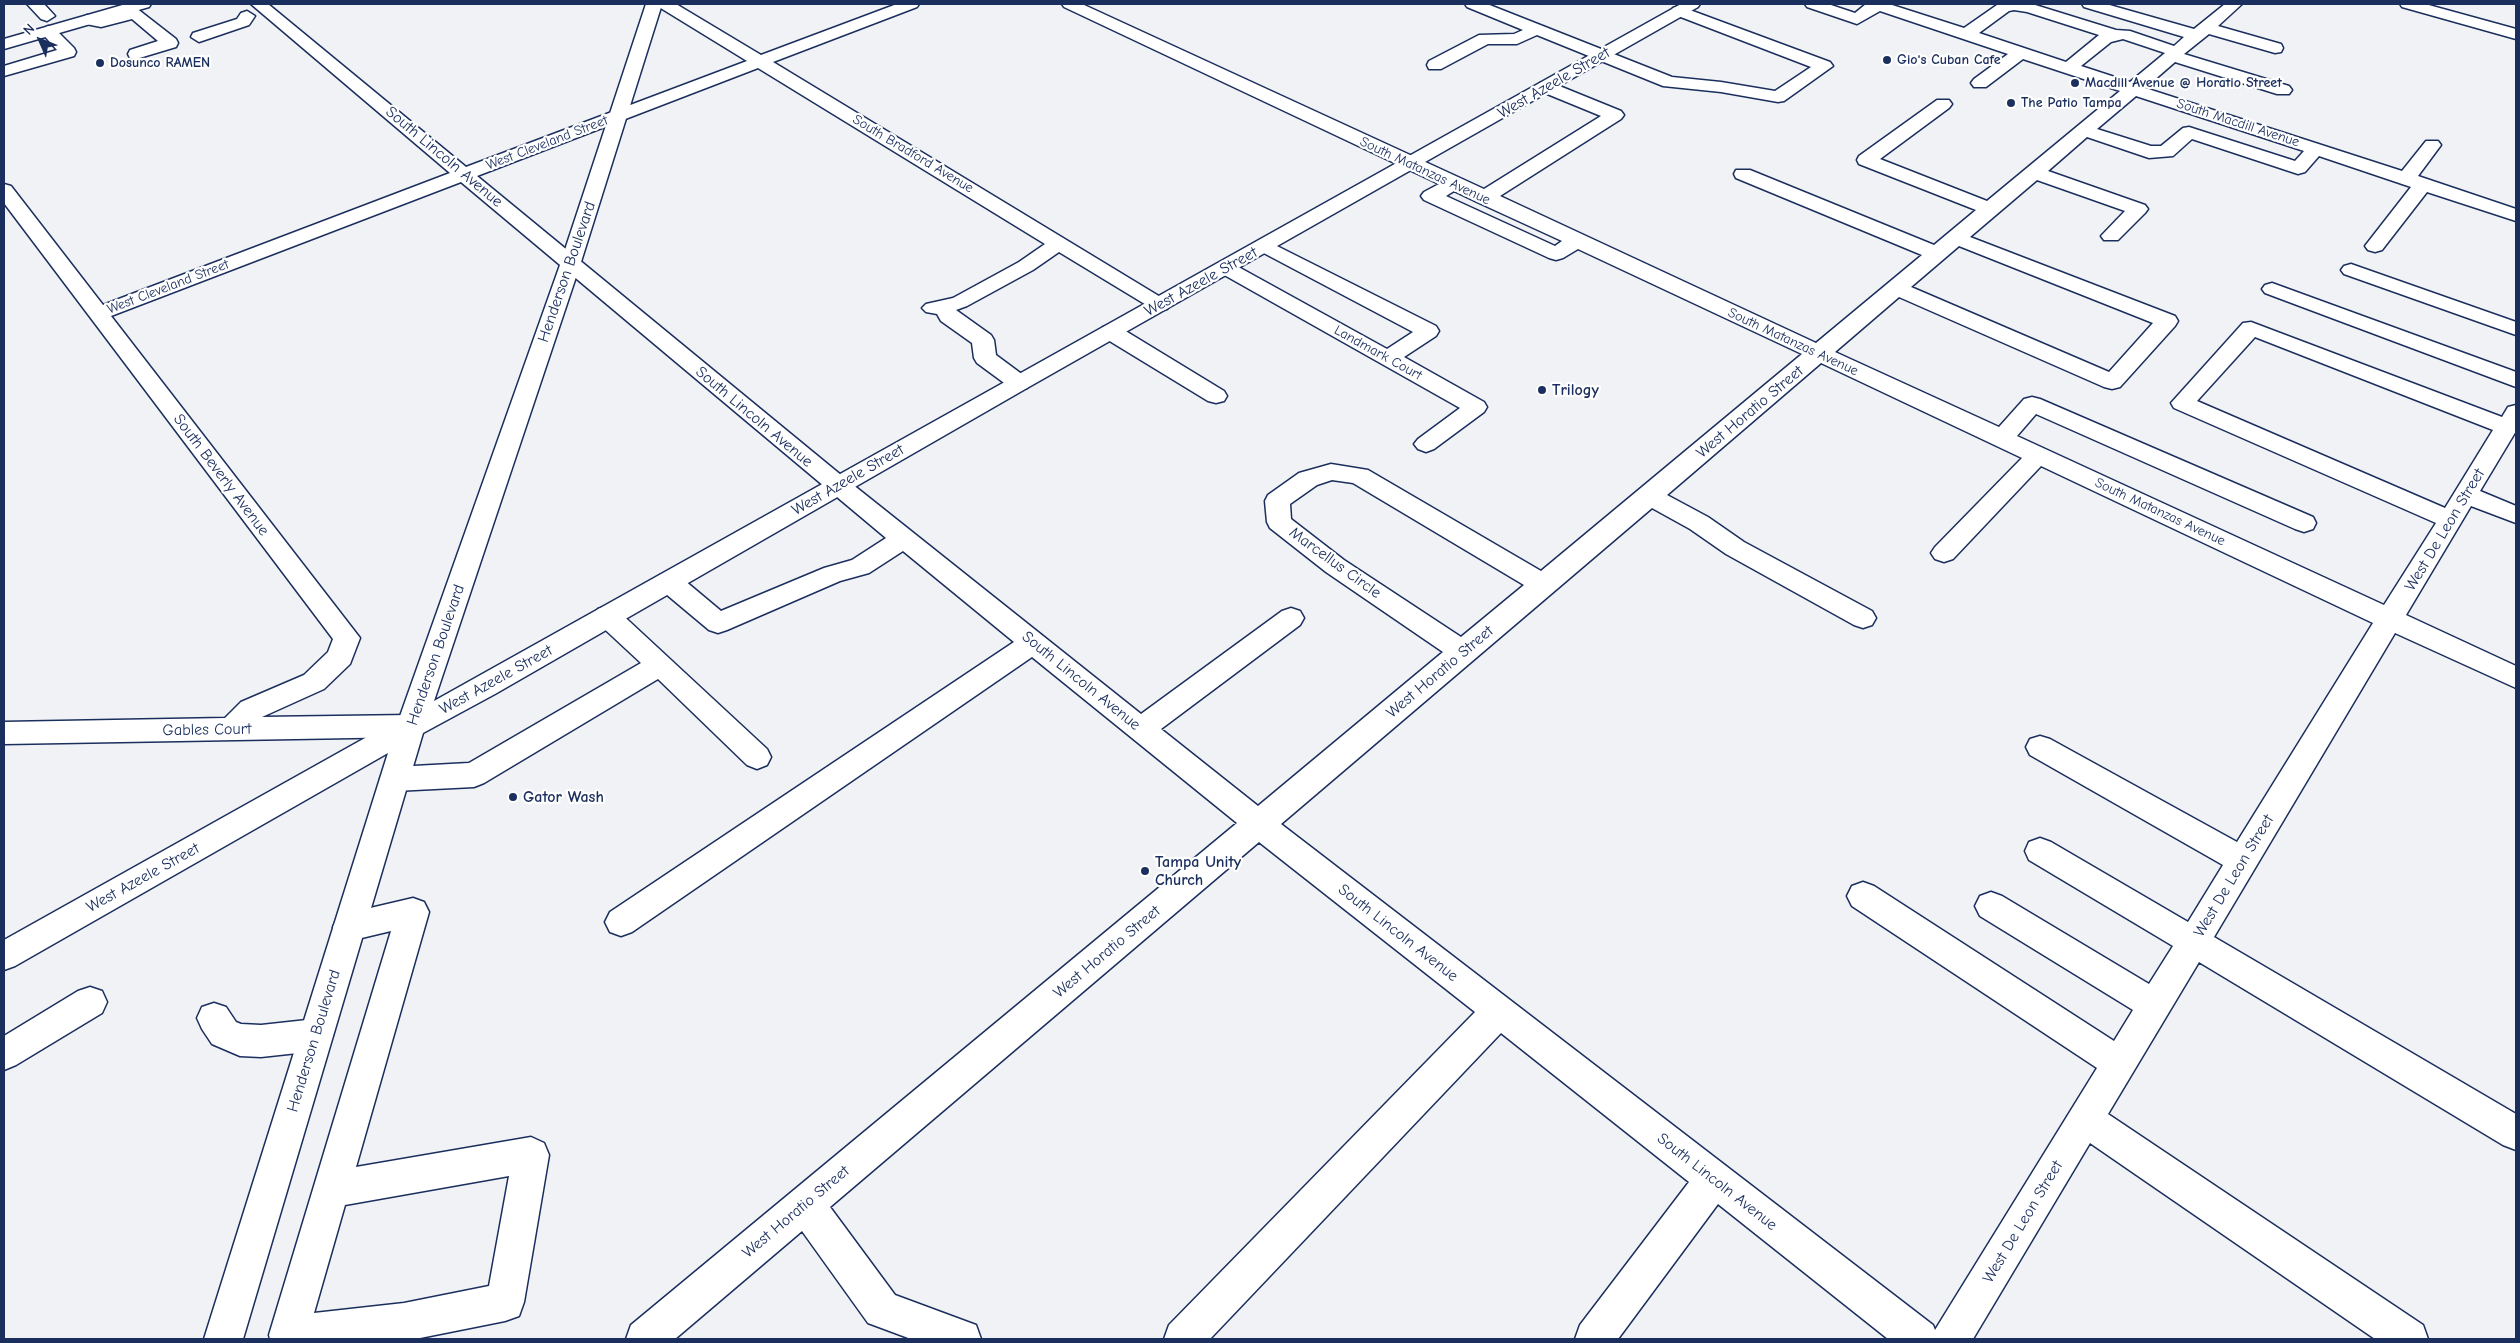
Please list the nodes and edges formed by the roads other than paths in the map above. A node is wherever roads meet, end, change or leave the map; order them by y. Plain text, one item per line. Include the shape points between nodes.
1 (35, 4) edge
2 (90, 4) edge
3 (654, 4) edge
4 (665, 4) edge
5 (911, 4) edge
6 (1070, 4) edge
7 (1473, 4) edge
8 (1812, 4) edge
9 (1876, 4) edge
10 (1923, 4) edge
11 (2090, 4) edge
12 (2234, 4) edge
13 (2408, 4) edge
14 (2473, 5) dead end
15 (135, 8) edge
16 (1686, 8) edge
17 (2124, 8) edge
18 (250, 11) edge
19 (1907, 15) junction
20 (2462, 19) junction
21 (48, 24) junction
22 (4, 28) edge
23 (1537, 29) junction
24 (2202, 32) junction
25 (1967, 34) junction
26 (2516, 34) edge
27 (2116, 35) junction
28 (198, 37) dead end
29 (4, 44) edge
30 (2275, 48) dead end
31 (2021, 52) junction
32 (136, 54) dead end
33 (2175, 54) junction
34 (1603, 55) junction
35 (760, 62) junction
36 (1435, 65) dead end
37 (2069, 68) junction
38 (4, 71) edge
39 (1980, 83) dead end
40 (1546, 87) junction
41 (2132, 89) junction
42 (2283, 90) dead end
43 (1942, 104) dead end
44 (618, 116) junction
45 (2083, 130) junction
46 (2432, 145) dead end
47 (2316, 149) junction
48 (1411, 164) junction
49 (2034, 172) junction
50 (465, 174) junction
51 (1743, 174) dead end
52 (2415, 181) junction
53 (1452, 184) junction
54 (4, 190) edge
55 (1484, 198) junction
56 (1990, 209) junction
57 (2516, 215) edge
58 (2111, 236) dead end
59 (1576, 241) junction
60 (1059, 244) junction
61 (1265, 246) junction
62 (1947, 246) junction
63 (2375, 246) dead end
64 (570, 264) junction
65 (1226, 268) junction
66 (2351, 270) dead end
67 (1896, 289) junction
68 (2272, 289) dead end
69 (1160, 305) junction
70 (98, 314) junction
71 (2516, 329) edge
72 (1111, 332) junction
73 (1819, 354) junction
74 (1388, 358) junction
75 (2516, 380) edge
76 (1019, 383) junction
77 (1216, 396) dead end
78 (2514, 417) edge
79 (2001, 439) junction
80 (1426, 444) dead end
81 (2037, 456) junction
82 (838, 486) junction
83 (1650, 496) junction
84 (2459, 507) junction
85 (2516, 515) edge
86 (2304, 523) dead end
87 (903, 539) junction
88 (1944, 553) dead end
89 (669, 582) junction
90 (1544, 585) junction
91 (607, 616) junction
92 (1292, 618) dead end
93 (1863, 618) dead end
94 (2391, 620) junction
95 (1033, 643) junction
96 (1463, 652) junction
97 (660, 665) junction
98 (2516, 678) edge
99 (411, 726) junction
100 (1141, 729) junction
101 (230, 730) junction
102 (4, 733) edge
103 (2040, 747) dead end
104 (757, 757) dead end
105 (395, 779) junction
106 (1259, 824) junction
107 (2040, 851) dead end
108 (2244, 861) junction
109 (1863, 896) dead end
110 (1991, 906) dead end
111 (621, 922) dead end
112 (350, 927) junction
113 (2195, 941) junction
114 (4, 956) edge
115 (90, 1002) dead end
116 (2155, 1006) junction
117 (1499, 1012) junction
118 (214, 1018) dead end
119 (316, 1035) junction
120 (4, 1054) edge
121 (2119, 1064) junction
122 (2086, 1119) junction
123 (2516, 1133) edge
124 (1714, 1179) junction
125 (332, 1189) junction
126 (805, 1205) junction
127 (409, 1331) edge
128 (287, 1337) edge
129 (223, 1339) edge
130 (645, 1339) edge
131 (962, 1339) edge
132 (1183, 1339) edge
133 (1594, 1339) edge
134 (1919, 1339) edge
135 (1951, 1339) edge
136 (2409, 1339) edge

1 - 21 street
2 - 21 street
3 - 44 street, Henderson Boulevard
4 - 35 street, South Bradford Avenue
5 - 35 street, West Cleveland Street
6 - 48 street, South Matanzas Avenue
7 - 23 street
8 - 9 street via 1857,19
9 - 19 street, South Macdill Avenue
10 - 19 street
11 - 17 street
12 - 24 street, West Horatio Street
13 - 20 street
14 - 20 street
15 - 21 street via 87,20
15 - 32 street via 170,44
16 - 34 street, West Azeele Street
16 - 34 street via 1824,66 1778,97 1669,82
17 - 24 street
18 - 28 street via 243,22
18 - 50 street, South Lincoln Avenue
19 - 25 street, South Macdill Avenue
20 - 26 street
21 - 22 street
21 - 29 street
21 - 38 street via 68,52
23 - 34 street
23 - 36 street via 1517,39 1485,39
24 - 30 street
24 - 33 street, West Horatio Street
25 - 27 street via 2003,8 2014,5
25 - 31 street, South Macdill Avenue
27 - 33 street via 2124,34
27 - 37 street via 2105,38
31 - 37 street, South Macdill Avenue
31 - 39 street
33 - 41 street, West Horatio Street
33 - 42 street
34 - 40 street, West Azeele Street
35 - 44 street, West Cleveland Street
35 - 60 street, South Bradford Avenue
37 - 41 street, South Macdill Avenue
40 - 48 street, West Azeele Street
40 - 55 street via 1614,115
41 - 45 street, West Horatio Street
41 - 47 street, South Macdill Avenue
43 - 56 street via 1866,160
44 - 50 street, West Cleveland Street
44 - 64 street, Henderson Boulevard
45 - 47 street via 2149,152 2166,152 2189,132 2298,168
45 - 49 street, West Horatio Street
46 - 52 street
47 - 52 street, South Macdill Avenue
48 - 53 street, South Matanzas Avenue
48 - 61 street, West Azeele Street
49 - 56 street, West Horatio Street
49 - 58 street via 2138,209
50 - 64 street, South Lincoln Avenue
50 - 70 street, West Cleveland Street
51 - 62 street
52 - 57 street, South Macdill Avenue
52 - 63 street
53 - 55 street, South Matanzas Avenue
53 - 59 street via 1431,196 1556,254
54 - 70 street, South Beverly Avenue
55 - 59 street, South Matanzas Avenue
56 - 62 street, West Horatio Street
59 - 73 street, South Matanzas Avenue
60 - 69 street, South Bradford Avenue
60 - 76 street via 960,302 938,308 983,340 985,358
61 - 65 street, West Azeele Street
61 - 74 street via 1428,331
62 - 67 street, West Horatio Street
62 - 67 street via 2167,321 2112,382
64 - 82 street, South Lincoln Avenue
64 - 99 street, Henderson Boulevard
65 - 69 street, West Azeele Street
65 - 74 street, Landmark Court
66 - 71 street
67 - 73 street, West Horatio Street
68 - 75 street
69 - 72 street, West Azeele Street
70 - 101 street, South Beverly Avenue via 347,638 340,657 314,682 251,710
72 - 76 street, West Azeele Street
72 - 77 street
73 - 79 street, South Matanzas Avenue
73 - 83 street, West Horatio Street
74 - 80 street, Landmark Court via 1476,407
76 - 82 street, West Azeele Street
78 - 84 street, West De Leon Street
78 - 84 street via 2251,328 2182,403
79 - 81 street, South Matanzas Avenue
79 - 86 street via 2032,404
81 - 88 street
81 - 94 street, South Matanzas Avenue
82 - 87 street, South Lincoln Avenue
82 - 89 street, West Azeele Street
83 - 90 street, West Horatio Street
83 - 93 street
84 - 85 street
84 - 94 street, West De Leon Street
87 - 89 street via 860,566 833,574 718,623
87 - 95 street, South Lincoln Avenue
89 - 91 street, West Azeele Street
90 - 96 street, West Horatio Street
90 - 96 street, Marcellus Circle via 1359,476 1331,472 1308,478 1277,501 1279,522 1335,566
91 - 97 street
91 - 99 street, West Azeele Street
92 - 100 street
94 - 98 street, South Matanzas Avenue
94 - 108 street, West De Leon Street
95 - 100 street, South Lincoln Avenue
95 - 111 street
96 - 106 street, West Horatio Street
97 - 104 street
97 - 105 street via 474,775
99 - 101 street, Gables Court
99 - 105 street, Henderson Boulevard
99 - 114 street, West Azeele Street
100 - 106 street, South Lincoln Avenue
101 - 102 street, Gables Court
103 - 108 street
105 - 112 street, Henderson Boulevard
106 - 117 street, South Lincoln Avenue
106 - 126 street, West Horatio Street
107 - 113 street
108 - 113 street, West De Leon Street
109 - 121 street
110 - 116 street
112 - 119 street, Henderson Boulevard
112 - 125 street via 413,912
113 - 116 street, West De Leon Street
113 - 123 street
115 - 120 street
116 - 121 street, West De Leon Street
117 - 124 street, South Lincoln Avenue
117 - 132 street
118 - 119 street via 224,1034 240,1040
119 - 129 street, Henderson Boulevard
121 - 122 street, West De Leon Street
122 - 135 street, West De Leon Street
122 - 136 street
124 - 133 street
124 - 134 street, South Lincoln Avenue
125 - 127 street via 530,1156 505,1302
125 - 128 street
126 - 130 street, West Horatio Street
126 - 131 street via 882,1309
127 - 128 street

